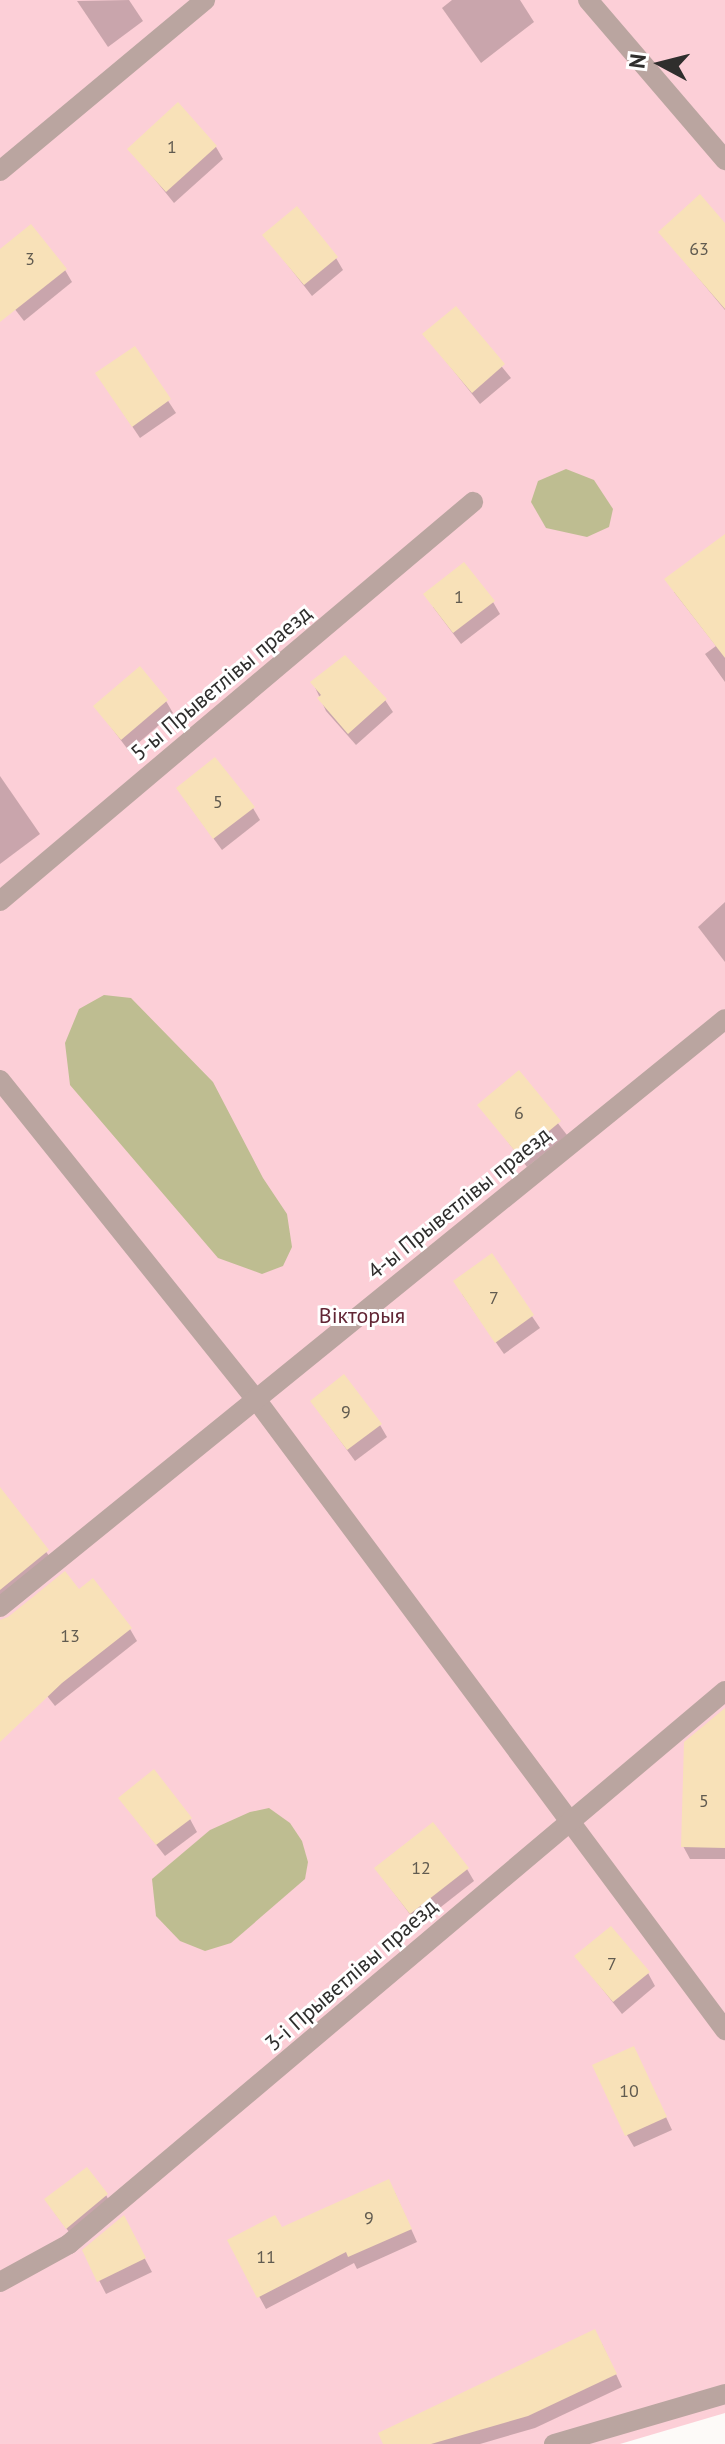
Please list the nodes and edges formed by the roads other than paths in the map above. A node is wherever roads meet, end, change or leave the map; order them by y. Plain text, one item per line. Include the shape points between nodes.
1 (205, 0) edge
2 (588, 0) edge
3 (725, 160) edge
4 (0, 171) edge
5 (473, 502) dead end
6 (0, 901) edge
7 (725, 1019) edge
8 (0, 1080) edge
9 (255, 1398) junction
10 (0, 1607) edge
11 (725, 1691) edge
12 (570, 1818) junction
13 (725, 2030) edge
14 (0, 2282) edge
15 (725, 2394) edge
16 (554, 2444) edge

1 - 4 lane
2 - 3 lane
5 - 6 lane, 5-ы Прыветлівы праезд
7 - 9 lane, 4-ы Прыветлівы праезд
8 - 9 lane
9 - 10 lane, 4-ы Прыветлівы праезд
9 - 12 lane
11 - 12 lane, 3-і Прыветлівы праезд
12 - 13 lane
12 - 14 lane, 3-і Прыветлівы праезд via 69,2244
15 - 16 lane

